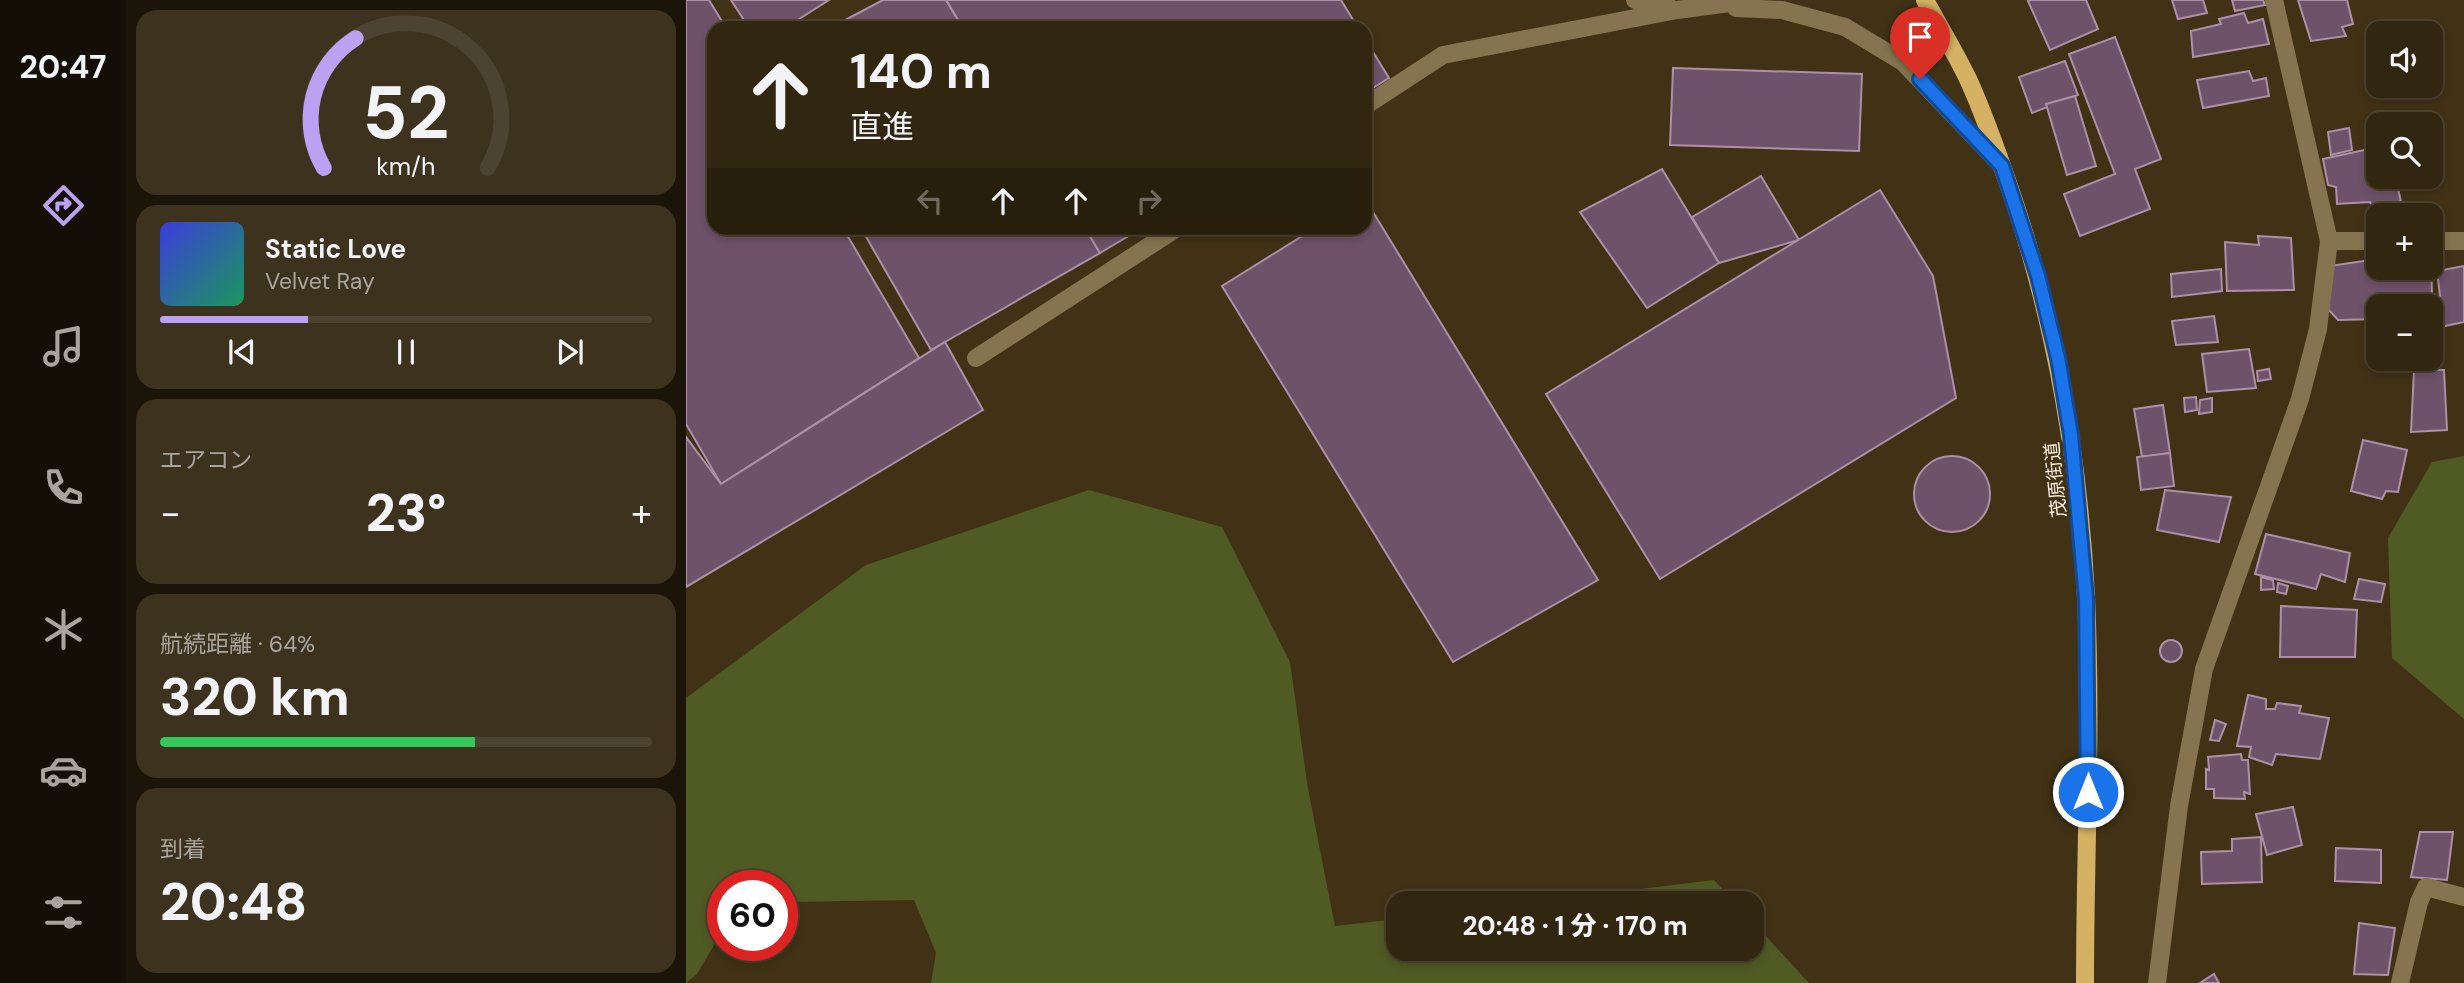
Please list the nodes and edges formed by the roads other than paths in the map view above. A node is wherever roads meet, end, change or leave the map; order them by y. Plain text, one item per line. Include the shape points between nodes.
1 (1635, 0) edge
2 (1752, 0) edge
3 (1924, 0) edge
4 (2274, 0) edge
5 (1710, 7) junction
6 (1677, 10) junction
7 (1372, 101) edge
8 (2002, 166) junction
9 (1166, 235) edge
10 (2366, 241) edge
11 (2443, 241) edge
12 (2464, 241) edge
13 (2329, 242) junction
14 (976, 358) dead end
15 (2464, 897) edge
16 (2085, 983) edge
17 (2157, 983) edge
18 (2400, 983) edge

1 - 6 street
2 - 5 street
3 - 8 main road, 茂原街道 via 1967,77
4 - 13 street
5 - 6 street
5 - 8 street via 1782,10 1845,27 1903,62
6 - 7 street via 1443,55
8 - 16 main road, 茂原街道 via 2038,276 2058,358 2079,504 2087,655
9 - 14 street
10 - 13 street
11 - 12 street
13 - 17 street via 2318,329 2300,399 2204,670 2179,806
15 - 18 street via 2426,887

